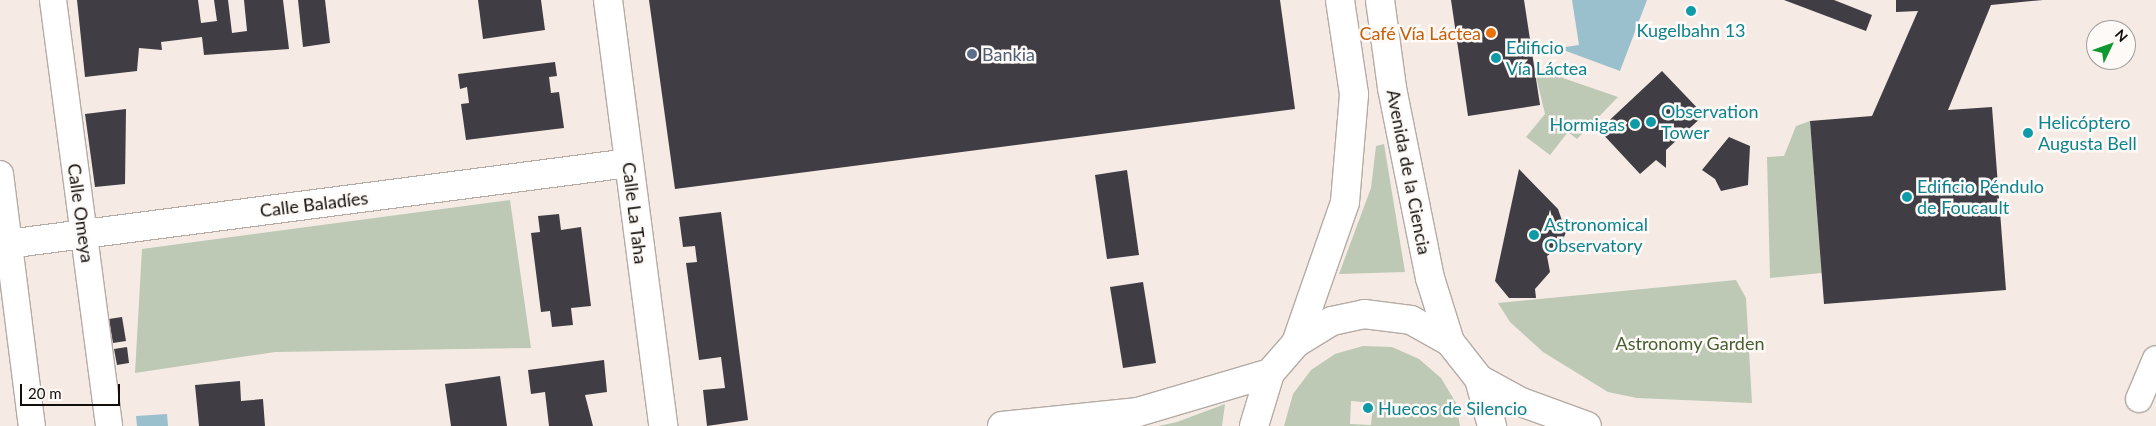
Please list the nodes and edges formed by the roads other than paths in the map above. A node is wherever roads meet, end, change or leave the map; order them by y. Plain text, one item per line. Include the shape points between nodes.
1 (53, 0) edge
2 (608, 0) edge
3 (1340, 0) edge
4 (1380, 0) edge
5 (629, 163) junction
6 (0, 174) edge
7 (84, 234) junction
8 (4, 244) edge
9 (1450, 342) junction
10 (1296, 343) junction
11 (2156, 359) edge
12 (1270, 373) junction
13 (1479, 379) junction
14 (2139, 399) dead end
15 (32, 426) edge
16 (109, 426) edge
17 (663, 426) edge
18 (1002, 426) edge
19 (1254, 426) edge
20 (1492, 426) edge
21 (1587, 426) edge

1 - 7 street, Calle Omeya
2 - 5 main road, Calle La Taha
3 - 10 main road via 1354,94 1345,202
4 - 9 main road, Avenida de la Ciencia via 1392,88 1430,278
5 - 7 main road, Calle Baladíes
5 - 17 main road, Calle La Taha
6 - 8 street
7 - 8 main road, Calle Baladíes
7 - 16 street, Calle Omeya
8 - 15 street
9 - 10 main road via 1412,320 1364,314 1332,321
9 - 13 main road
10 - 12 main road
11 - 14 street
12 - 18 main road via 1138,412
12 - 19 main road
13 - 20 main road
13 - 21 main road via 1521,402

